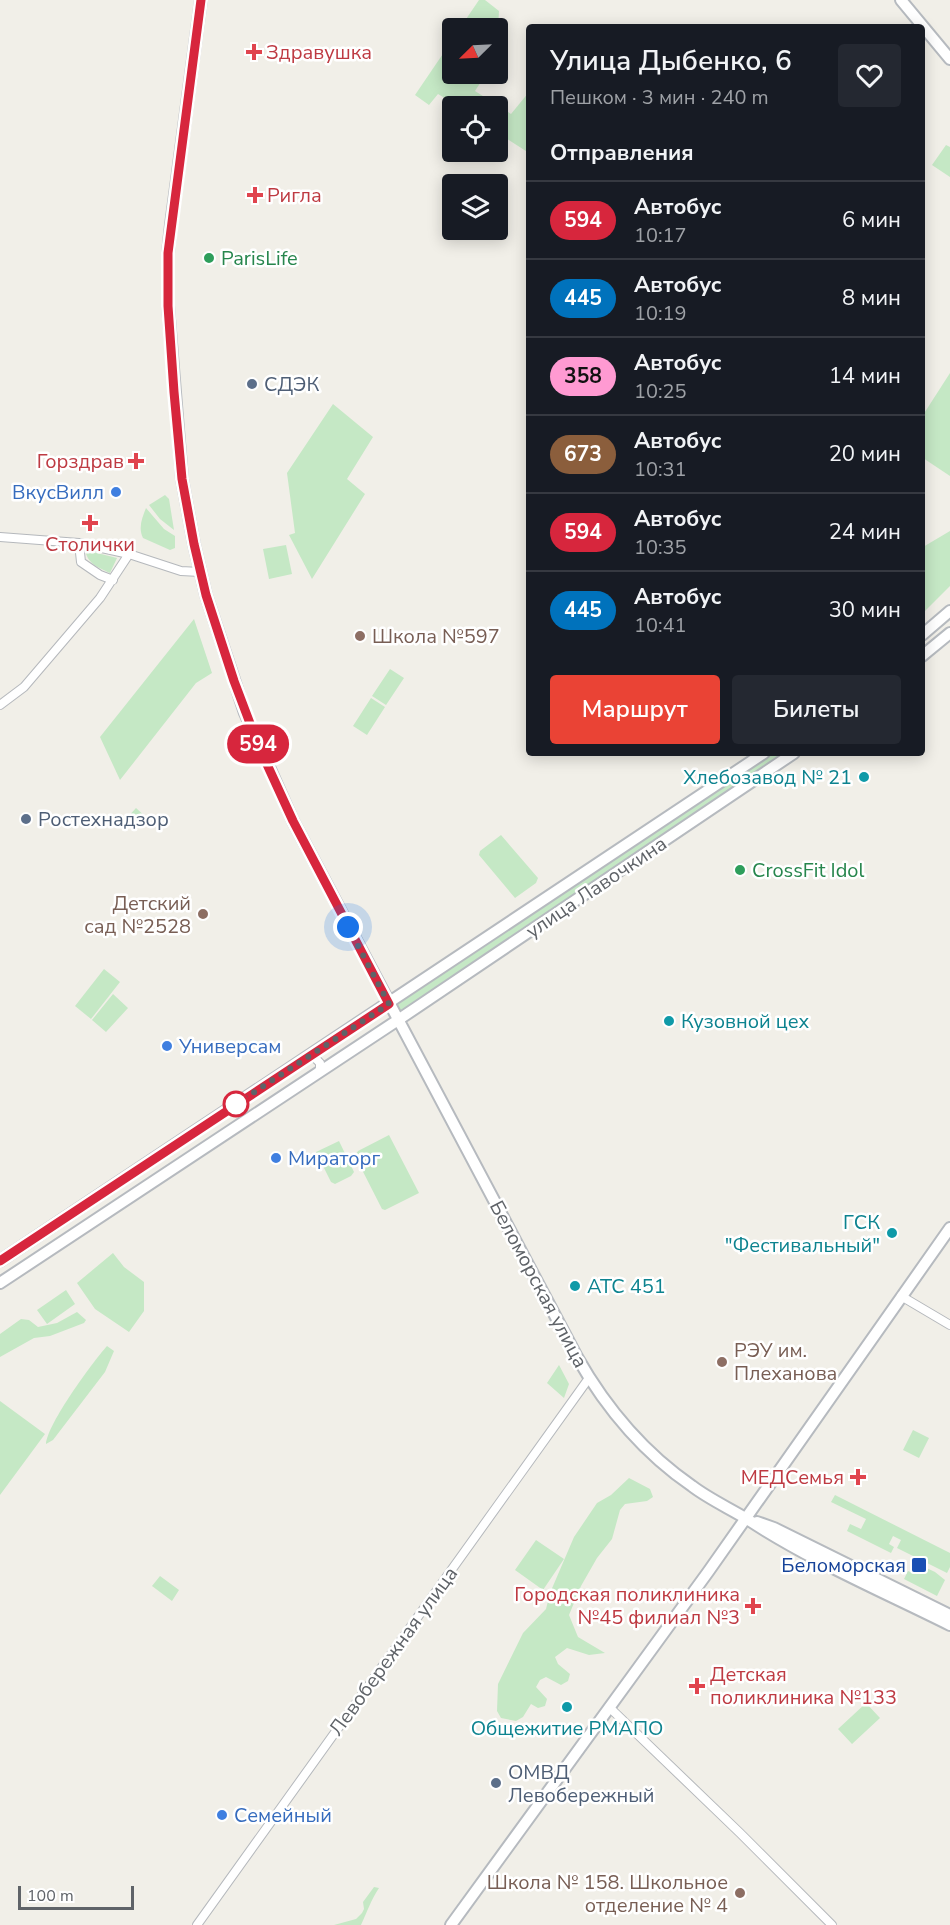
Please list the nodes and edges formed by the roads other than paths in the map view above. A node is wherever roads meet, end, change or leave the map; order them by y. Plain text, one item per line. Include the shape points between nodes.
1 (201, 0) edge
2 (901, 0) edge
3 (921, 24) edge
4 (925, 29) edge
5 (950, 59) edge
6 (0, 537) edge
7 (80, 543) junction
8 (129, 554) junction
9 (200, 572) junction
10 (113, 580) junction
11 (950, 611) edge
12 (925, 632) edge
13 (950, 633) edge
14 (925, 654) edge
15 (0, 705) edge
16 (760, 756) edge
17 (790, 756) edge
18 (389, 1004) junction
19 (398, 1020) junction
20 (306, 1058) junction
21 (316, 1075) junction
22 (150, 1160) junction
23 (162, 1176) junction
24 (950, 1228) edge
25 (0, 1261) edge
26 (0, 1283) edge
27 (901, 1296) junction
28 (950, 1325) edge
29 (589, 1378) junction
30 (745, 1518) junction
31 (950, 1615) edge
32 (950, 1625) edge
33 (609, 1707) junction
34 (196, 1925) edge
35 (451, 1925) edge
36 (832, 1925) edge

1 - 9 main road, Беломорская улица via 168,253 168,306 181,468
2 - 3 main road
4 - 5 main road
6 - 7 street
7 - 8 street
7 - 10 street via 81,562
8 - 9 street via 181,572
8 - 10 street
9 - 18 main road, Беломорская улица via 259,747 293,821
10 - 15 street via 24,687
11 - 12 main road
13 - 14 main road
16 - 18 main road, улица Лавочкина
17 - 19 main road, улица Лавочкина
18 - 19 main road, Беломорская улица
18 - 20 main road, улица Лавочкина
19 - 21 main road, улица Лавочкина
19 - 29 main road, Беломорская улица
20 - 21 street via 318,1060 321,1066
20 - 22 main road, улица Лавочкина
21 - 23 main road, улица Лавочкина
22 - 23 street
22 - 25 main road, улица Лавочкина
23 - 26 main road, улица Лавочкина
24 - 27 main road
27 - 28 street
27 - 30 main road
29 - 30 main road, Беломорская улица via 628,1430 666,1467
29 - 34 street, Левобережная улица
30 - 31 main road, Беломорская улица via 774,1528
30 - 32 main road, Беломорская улица via 770,1536
30 - 33 main road
33 - 35 main road
33 - 36 street

